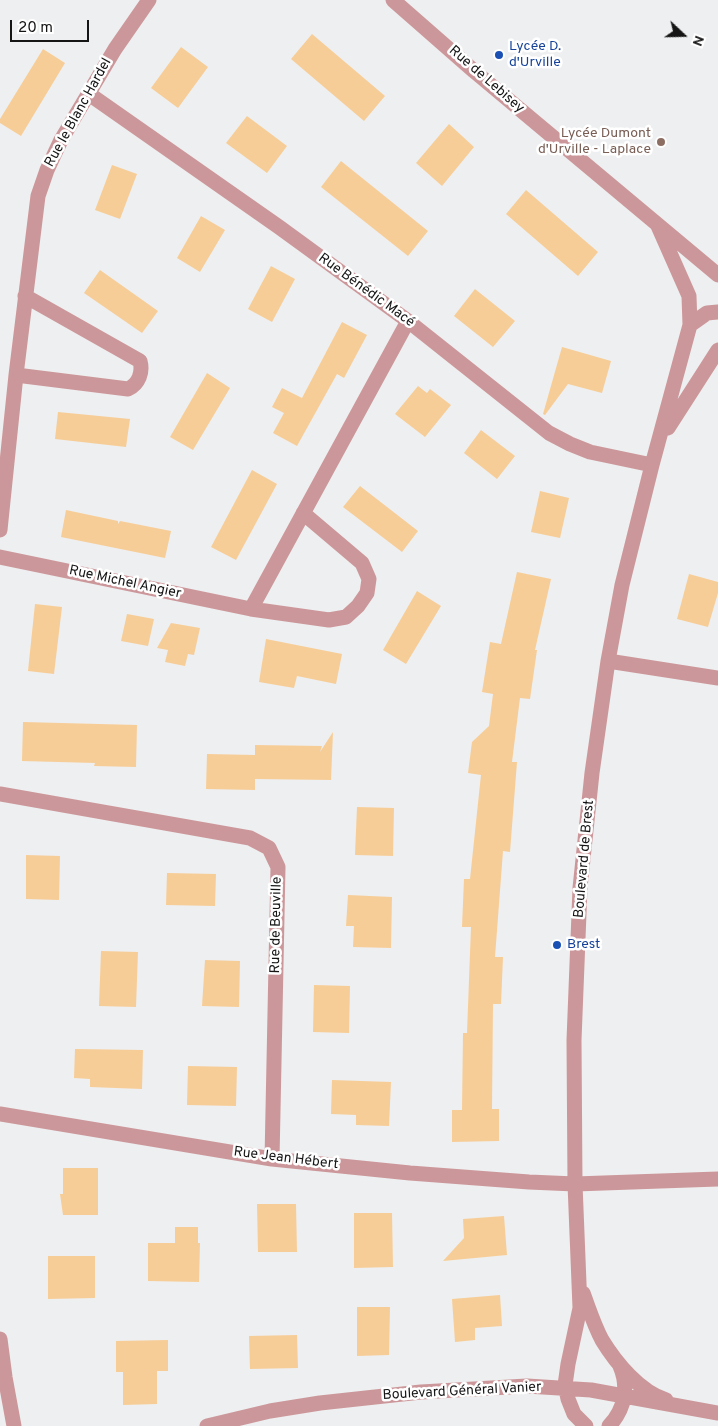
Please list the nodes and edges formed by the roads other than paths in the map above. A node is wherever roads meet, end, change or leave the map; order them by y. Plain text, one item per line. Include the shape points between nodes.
1 (149, 0) edge
2 (393, 0) edge
3 (89, 94) junction
4 (658, 226) junction
5 (718, 275) edge
6 (25, 296) junction
7 (718, 312) edge
8 (408, 322) junction
9 (690, 325) junction
10 (718, 350) edge
11 (16, 375) junction
12 (660, 440) junction
13 (652, 465) junction
14 (303, 513) junction
15 (0, 530) edge
16 (0, 557) edge
17 (251, 608) junction
18 (608, 661) junction
19 (718, 678) edge
20 (0, 794) edge
21 (0, 1114) edge
22 (272, 1159) junction
23 (718, 1179) edge
24 (575, 1184) junction
25 (580, 1285) junction
26 (0, 1339) edge
27 (571, 1351) junction
28 (620, 1364) junction
29 (527, 1386) junction
30 (566, 1388) junction
31 (624, 1397) junction
32 (686, 1407) junction
33 (718, 1413) edge
34 (14, 1426) edge
35 (207, 1426) edge
36 (586, 1426) edge
37 (609, 1426) edge

1 - 3 street, Rue le Blanc Hardel
2 - 4 street, Rue de Lebisey
3 - 6 street, Rue le Blanc Hardel via 61,140 38,196
3 - 8 street, Rue Bénédic Macé
4 - 5 street, Rue de Lebisey
4 - 9 street, Boulevard de Brest via 689,296
6 - 11 street, Rue le Blanc Hardel
6 - 11 street via 140,361 141,372 137,382 128,389
7 - 9 street via 707,313
8 - 13 street, Rue Bénédic Macé via 549,434 590,452
8 - 14 street
9 - 12 street, Boulevard de Brest
10 - 12 street, Boulevard de Brest
11 - 15 street, Rue le Blanc Hardel
12 - 13 street, Boulevard de Brest
13 - 18 street, Boulevard de Brest via 622,585
14 - 17 street
14 - 17 street, Rue Michel Angier via 362,563 368,579 366,592 346,617 329,620
16 - 17 street, Rue Michel Angier
18 - 19 street
18 - 24 street, Boulevard de Brest via 580,888 574,1040
20 - 22 street, Rue de Beuville via 250,838 269,848 278,867
21 - 22 street, Rue Jean Hébert
22 - 24 street, Rue Jean Hébert via 410,1173
23 - 24 street, Rue Jean Hébert
24 - 25 street, Boulevard de Brest
25 - 27 street, Boulevard de Brest via 580,1308
25 - 28 street via 603,1340
26 - 34 street
27 - 29 street via 558,1377 547,1384
27 - 30 street
28 - 31 street
28 - 32 street via 650,1392
29 - 30 street, Boulevard Général Vanier
29 - 35 street, Boulevard Général Vanier via 420,1392 328,1402
30 - 31 street, Boulevard Général Vanier
30 - 36 street via 574,1414
31 - 32 street, Boulevard Général Vanier
31 - 37 street via 617,1417
32 - 33 street, Boulevard Général Vanier

